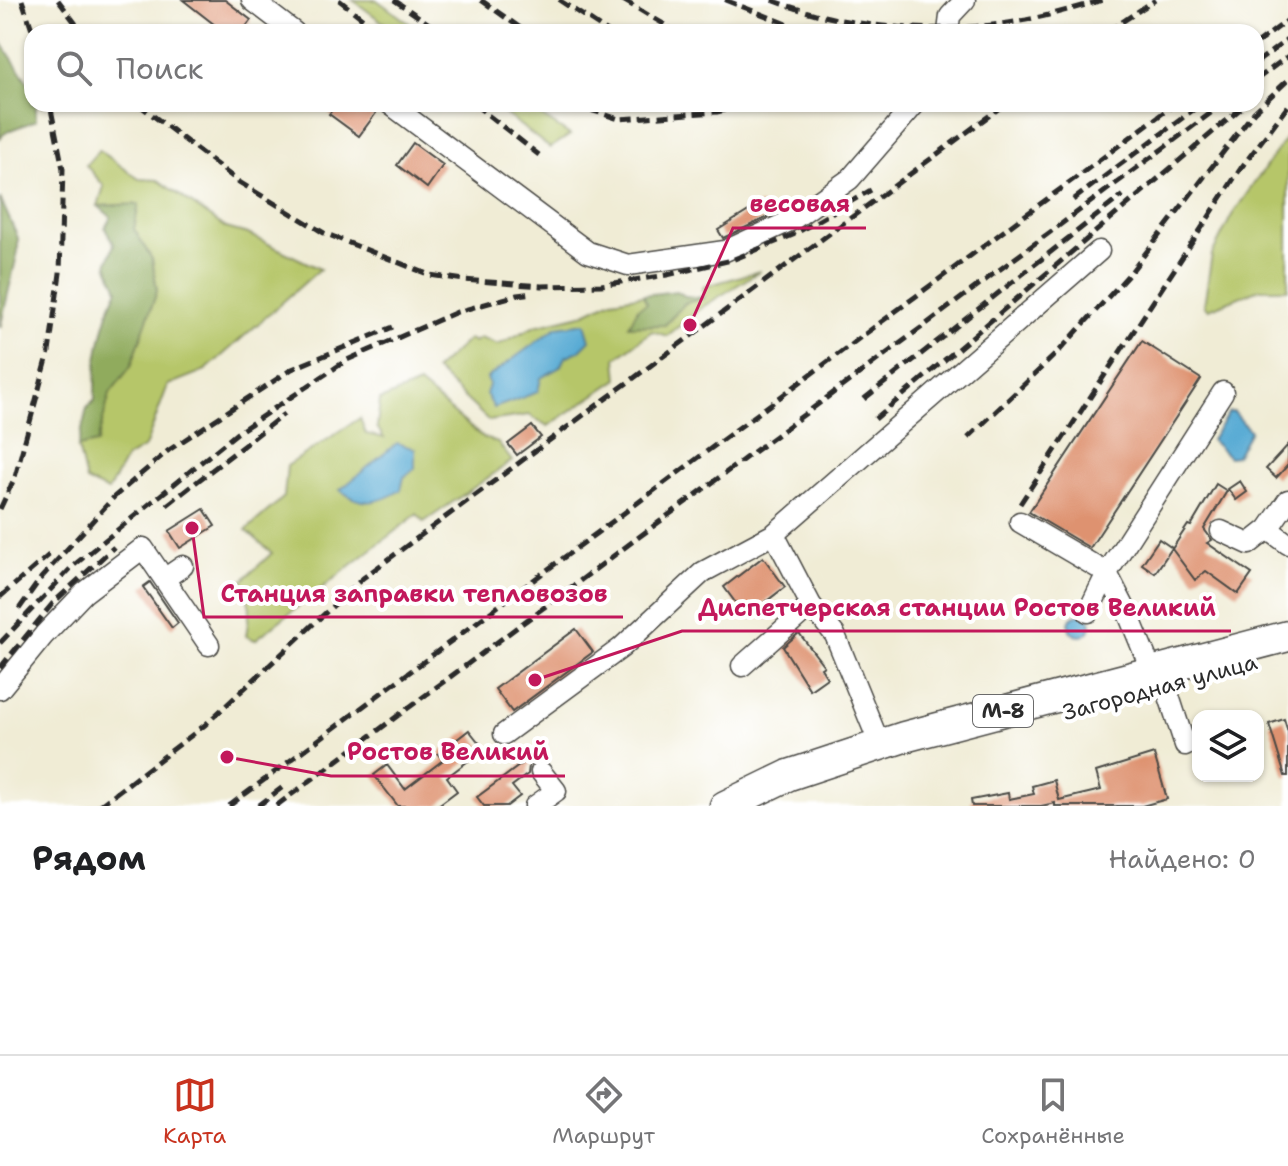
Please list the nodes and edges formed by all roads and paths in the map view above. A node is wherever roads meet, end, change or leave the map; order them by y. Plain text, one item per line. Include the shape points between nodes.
1 (252, 0) edge
2 (965, 0) edge
3 (284, 24) edge
4 (949, 24) edge
5 (401, 112) edge
6 (908, 112) edge
7 (1099, 251) dead end
8 (1223, 392) dead end
9 (1288, 500) edge
10 (1020, 522) dead end
11 (1268, 529) junction
12 (1221, 531) dead end
13 (774, 534) junction
14 (1288, 544) edge
15 (183, 566) dead end
16 (1107, 573) junction
17 (164, 579) junction
18 (811, 605) junction
19 (1088, 612) dead end
20 (1288, 636) edge
21 (209, 645) dead end
22 (1288, 654) edge
23 (742, 666) dead end
24 (1159, 680) junction
25 (0, 689) edge
26 (504, 734) dead end
27 (880, 745) junction
28 (1185, 745) dead end
29 (541, 772) dead end
30 (535, 806) edge
31 (725, 806) edge
32 (758, 806) edge

1 - 3 lane
2 - 4 lane
5 - 6 lane via 588,252 628,265 725,251 792,220 850,179
7 - 13 lane
8 - 16 lane
9 - 11 lane
10 - 16 lane
11 - 12 lane via 1249,544
11 - 14 lane
13 - 18 lane
13 - 26 lane via 703,572 621,648
15 - 17 lane
16 - 19 lane
16 - 24 lane
17 - 21 lane
17 - 25 lane via 143,548 84,593
18 - 23 lane
18 - 27 lane via 835,635
20 - 24 highway, Загородная улица / М-8
22 - 24 highway, Загородная улица / М-8
24 - 27 highway, Загородная улица / М-8
24 - 28 lane
24 - 32 highway, Загородная улица / М-8 via 867,765
27 - 31 highway, Загородная улица / М-8 via 789,775
29 - 30 lane via 556,791

